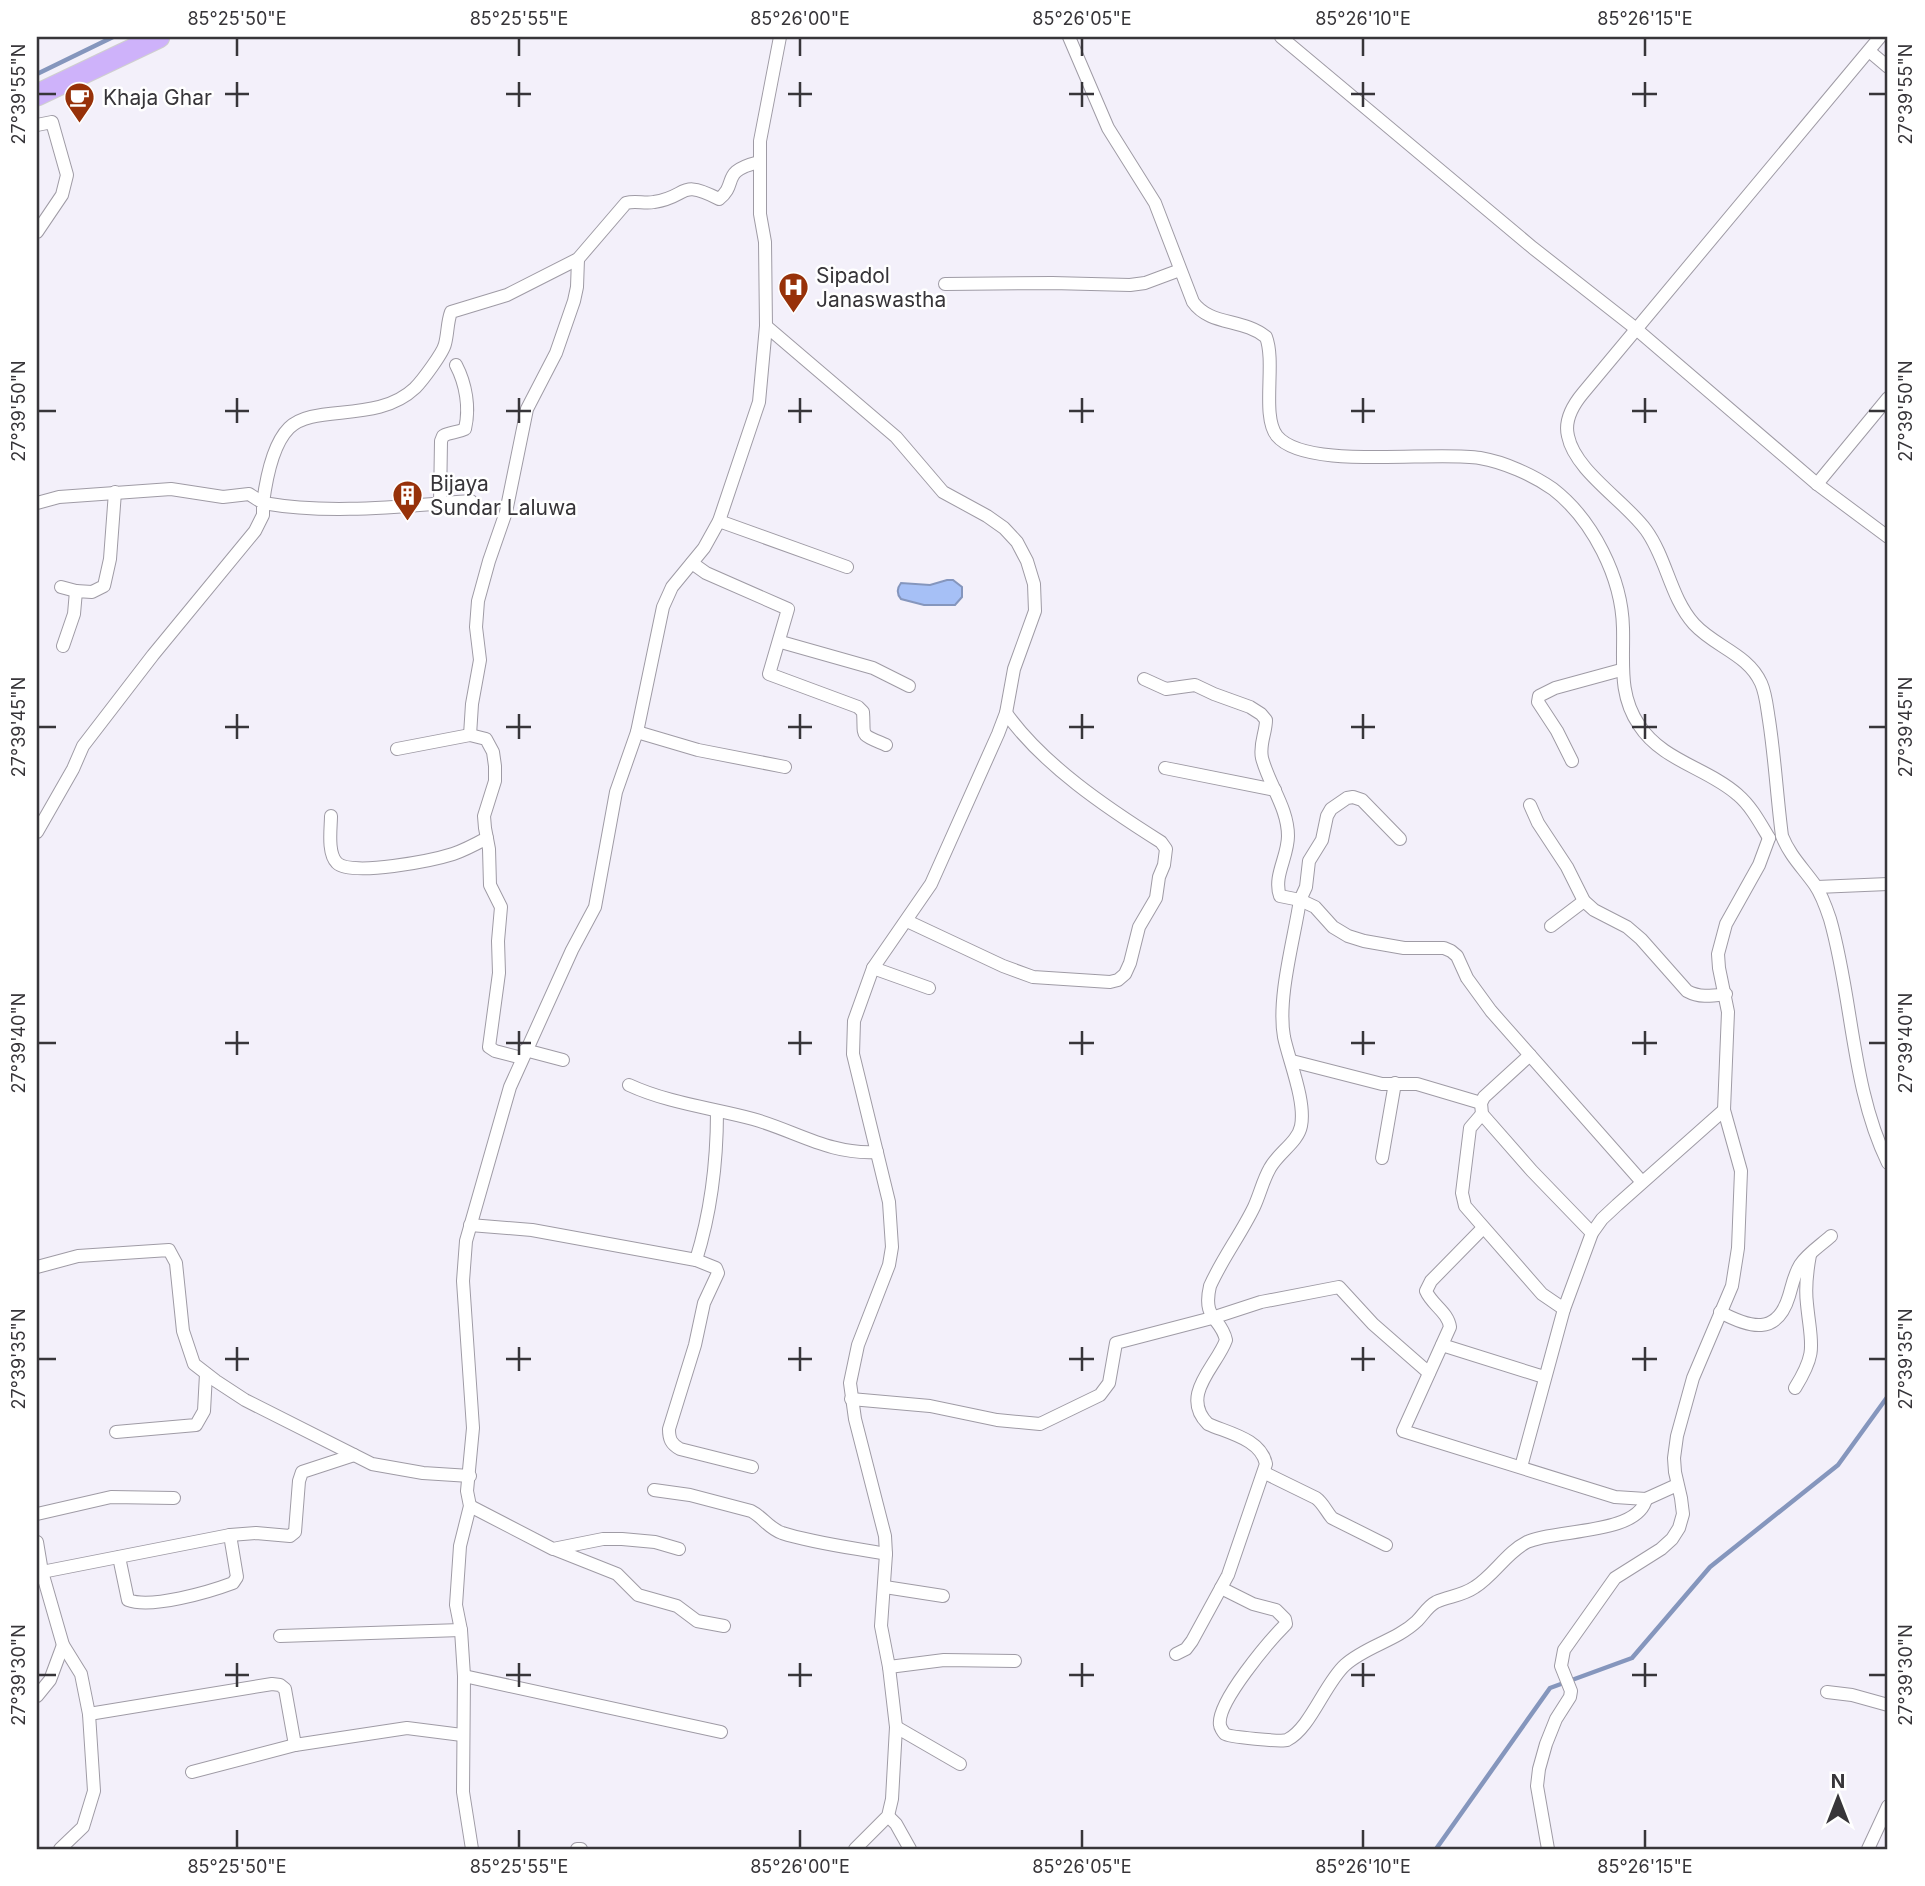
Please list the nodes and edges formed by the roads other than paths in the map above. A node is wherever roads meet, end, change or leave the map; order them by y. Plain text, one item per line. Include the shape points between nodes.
1 (780, 37) edge
2 (1069, 37) edge
3 (1281, 37) edge
4 (1880, 37) edge
5 (155, 38) edge
6 (1869, 51) junction
7 (1888, 67) edge
8 (37, 95) edge
9 (37, 125) edge
10 (759, 162) junction
11 (37, 232) edge
12 (578, 259) junction
13 (1180, 270) junction
14 (945, 284) dead end
15 (766, 326) junction
16 (1635, 328) junction
17 (456, 365) dead end
18 (1888, 398) edge
19 (1817, 484) junction
20 (115, 492) junction
21 (471, 501) dead end
22 (37, 503) edge
23 (263, 503) junction
24 (440, 503) junction
25 (719, 521) junction
26 (1888, 537) edge
27 (692, 563) junction
28 (847, 567) dead end
29 (61, 587) dead end
30 (76, 591) junction
31 (780, 642) junction
32 (63, 646) dead end
33 (1622, 670) junction
34 (1144, 679) dead end
35 (909, 686) dead end
36 (1006, 713) junction
37 (637, 732) junction
38 (470, 735) junction
39 (886, 745) dead end
40 (397, 750) dead end
41 (1572, 761) dead end
42 (785, 767) dead end
43 (1165, 768) dead end
44 (1275, 790) junction
45 (1530, 805) dead end
46 (331, 816) dead end
47 (37, 832) edge
48 (1776, 837) junction
49 (487, 838) junction
50 (1400, 839) dead end
51 (1888, 884) edge
52 (1817, 887) junction
53 (1300, 900) junction
54 (1584, 901) junction
55 (907, 921) junction
56 (1551, 926) dead end
57 (873, 968) junction
58 (929, 988) dead end
59 (1726, 994) junction
60 (524, 1054) junction
61 (1530, 1055) junction
62 (563, 1060) dead end
63 (1292, 1061) junction
64 (1395, 1083) junction
65 (629, 1085) dead end
66 (1481, 1108) junction
67 (1724, 1110) junction
68 (717, 1112) junction
69 (877, 1152) junction
70 (1382, 1158) dead end
71 (1888, 1163) edge
72 (1642, 1182) junction
73 (470, 1225) junction
74 (1483, 1228) junction
75 (1592, 1233) junction
76 (1831, 1236) dead end
77 (1810, 1255) junction
78 (696, 1260) junction
79 (37, 1267) edge
80 (1563, 1309) junction
81 (1720, 1312) junction
82 (1212, 1318) junction
83 (1442, 1345) junction
84 (1429, 1373) junction
85 (206, 1374) junction
86 (1545, 1377) junction
87 (1795, 1388) dead end
88 (851, 1399) junction
89 (116, 1432) dead end
90 (354, 1455) junction
91 (752, 1467) dead end
92 (1521, 1467) junction
93 (1265, 1473) junction
94 (470, 1476) junction
95 (1677, 1485) junction
96 (654, 1490) dead end
97 (174, 1498) dead end
98 (1646, 1499) junction
99 (470, 1506) junction
100 (37, 1514) edge
101 (230, 1535) junction
102 (37, 1542) edge
103 (1385, 1545) dead end
104 (553, 1549) junction
105 (679, 1549) dead end
106 (886, 1555) junction
107 (119, 1557) junction
108 (42, 1572) junction
109 (885, 1587) junction
110 (1221, 1588) junction
111 (943, 1596) dead end
112 (724, 1626) dead end
113 (461, 1630) junction
114 (281, 1636) dead end
115 (63, 1645) junction
116 (1176, 1654) dead end
117 (1016, 1661) dead end
118 (889, 1667) junction
119 (464, 1676) junction
120 (1827, 1692) dead end
121 (37, 1696) edge
122 (1888, 1705) edge
123 (89, 1714) junction
124 (896, 1727) junction
125 (720, 1732) dead end
126 (462, 1735) junction
127 (296, 1745) junction
128 (960, 1764) dead end
129 (192, 1772) dead end
130 (1888, 1806) edge
131 (888, 1816) junction
132 (60, 1849) edge
133 (472, 1849) edge
134 (855, 1849) edge
135 (911, 1849) edge
136 (1548, 1849) edge
137 (1868, 1849) edge

1 - 10 street via 762,122
2 - 13 street via 1108,128 1155,203
3 - 16 street
4 - 6 street
5 - 8 highway
6 - 7 street
6 - 16 street
9 - 11 street via 52,122 67,175 62,195
10 - 12 street via 741,166 719,199 691,188 657,202 626,203
10 - 15 street
12 - 23 street via 507,295 451,312 445,348 415,388 390,405 303,418 288,428 267,474
12 - 38 street via 574,301 556,353 527,409 506,512 478,601 480,660
13 - 14 street via 1130,285
13 - 33 street via 1199,311 1245,324 1266,337 1272,425 1286,443 1344,455 1482,458 1536,478 1555,491 1576,512 1608,563 1622,612
15 - 25 street via 759,402
15 - 36 street via 896,437 943,492 995,522 1017,542 1034,584 1034,611 1014,669
16 - 19 street
16 - 48 street via 1574,404 1567,434 1581,462 1647,532 1693,623 1757,675 1774,750
17 - 24 street via 464,380 466,423 465,429 448,433 441,442
18 - 19 street
19 - 26 street
20 - 22 street
20 - 23 street via 171,489 223,497 250,494
20 - 30 street via 104,586 92,592
21 - 24 street
23 - 24 street via 341,510
23 - 47 street via 263,516 255,531 83,746
25 - 27 street
25 - 28 street
27 - 31 street via 788,609
27 - 37 street via 663,607
29 - 30 street
30 - 32 street
31 - 35 street via 873,668
31 - 39 street via 769,674 858,707 867,737
33 - 41 street via 1539,696 1538,702
33 - 48 street via 1623,688 1639,726 1672,756 1738,795
34 - 44 street via 1166,689 1195,685 1261,713 1266,720 1262,757
36 - 55 street via 930,884
36 - 55 street via 1048,760 1166,849 1156,898 1139,927 1125,974 1110,982 1033,977
37 - 42 street
37 - 60 street via 616,792 595,906
38 - 40 street
38 - 49 street via 486,740 493,752 495,781 484,816
43 - 44 street
44 - 53 street via 1288,837 1277,889 1280,896
45 - 54 street
46 - 49 street via 332,855 345,867 436,859
48 - 52 street
48 - 59 street via 1721,940 1718,968
49 - 60 street via 491,885 501,907 498,983 489,1047
50 - 53 street via 1362,800 1347,798 1327,816
51 - 52 street
52 - 71 street via 1831,922 1853,1046 1874,1130
53 - 61 street via 1356,939 1451,951 1477,993
53 - 63 street via 1284,996 1284,1037
54 - 56 street
54 - 59 street via 1641,939 1687,991 1705,997
55 - 57 street
57 - 58 street
57 - 69 street via 852,1037
59 - 67 street
60 - 62 street
60 - 73 street
61 - 66 street via 1484,1097
61 - 72 street
63 - 64 street via 1382,1084
63 - 82 street via 1301,1125 1269,1169 1254,1207 1210,1286
64 - 66 street via 1417,1084
64 - 70 street
65 - 68 street
66 - 74 street via 1470,1128 1462,1193 1465,1206
66 - 75 street via 1532,1171
67 - 72 street
67 - 81 street via 1738,1156 1741,1189 1736,1265
68 - 69 street via 845,1152
68 - 78 street via 709,1211
69 - 88 street via 889,1202 892,1247 852,1365
72 - 75 street
73 - 78 street via 532,1230
73 - 94 street via 463,1262 472,1393
74 - 80 street via 1542,1294
74 - 83 street via 1426,1291 1449,1320
75 - 80 street
76 - 77 street
77 - 81 street via 1796,1272 1777,1321 1758,1325
77 - 87 street via 1806,1289 1812,1350
78 - 91 street via 710,1264 718,1273 704,1303 669,1438 680,1449
79 - 85 street via 78,1256 169,1250 176,1263 183,1331 194,1364
80 - 86 street
81 - 95 street via 1693,1378 1677,1436
82 - 84 street via 1261,1302 1339,1287
82 - 88 street via 1116,1343 1109,1383 1100,1395 1040,1424
82 - 93 street via 1226,1340 1201,1382 1202,1418 1258,1447 1264,1454
83 - 84 street
83 - 86 street
84 - 92 street via 1403,1431
85 - 89 street via 204,1411 196,1425
85 - 90 street via 245,1400
86 - 92 street
88 - 106 street via 880,1512
90 - 94 street via 372,1464
90 - 101 street via 302,1472 295,1532 290,1536
92 - 98 street via 1615,1497
93 - 103 street via 1316,1498 1332,1518
93 - 110 street
94 - 99 street
95 - 98 street
95 - 136 street via 1682,1514 1672,1539 1608,1587 1560,1658 1570,1697 1556,1720 1539,1769 1539,1804
96 - 106 street via 751,1511 781,1533
97 - 100 street via 111,1497
98 - 110 street via 1639,1513 1608,1526 1527,1542 1473,1589 1432,1604 1404,1631 1344,1666 1299,1729 1283,1742 1235,1738 1224,1734 1220,1726 1220,1715 1251,1664 1286,1624 1276,1610
99 - 104 street
99 - 113 street via 457,1571
101 - 107 street
101 - 107 street via 237,1577 233,1583 154,1603 128,1600
102 - 108 street
104 - 105 street via 603,1539 655,1542
104 - 112 street via 617,1574 638,1594 677,1606 697,1621
106 - 109 street
107 - 108 street
108 - 115 street
109 - 111 street
109 - 118 street via 881,1626
110 - 116 street via 1192,1641
113 - 114 street
113 - 119 street
115 - 121 street via 50,1680
115 - 123 street via 81,1674
117 - 118 street via 944,1660
118 - 124 street
119 - 125 street
119 - 126 street
120 - 122 street
123 - 127 street via 280,1685 285,1689
123 - 132 street via 94,1791 83,1827
124 - 128 street
124 - 131 street
126 - 127 street via 407,1728
126 - 133 street via 463,1792
127 - 129 street
130 - 137 street
131 - 134 street
131 - 135 street

